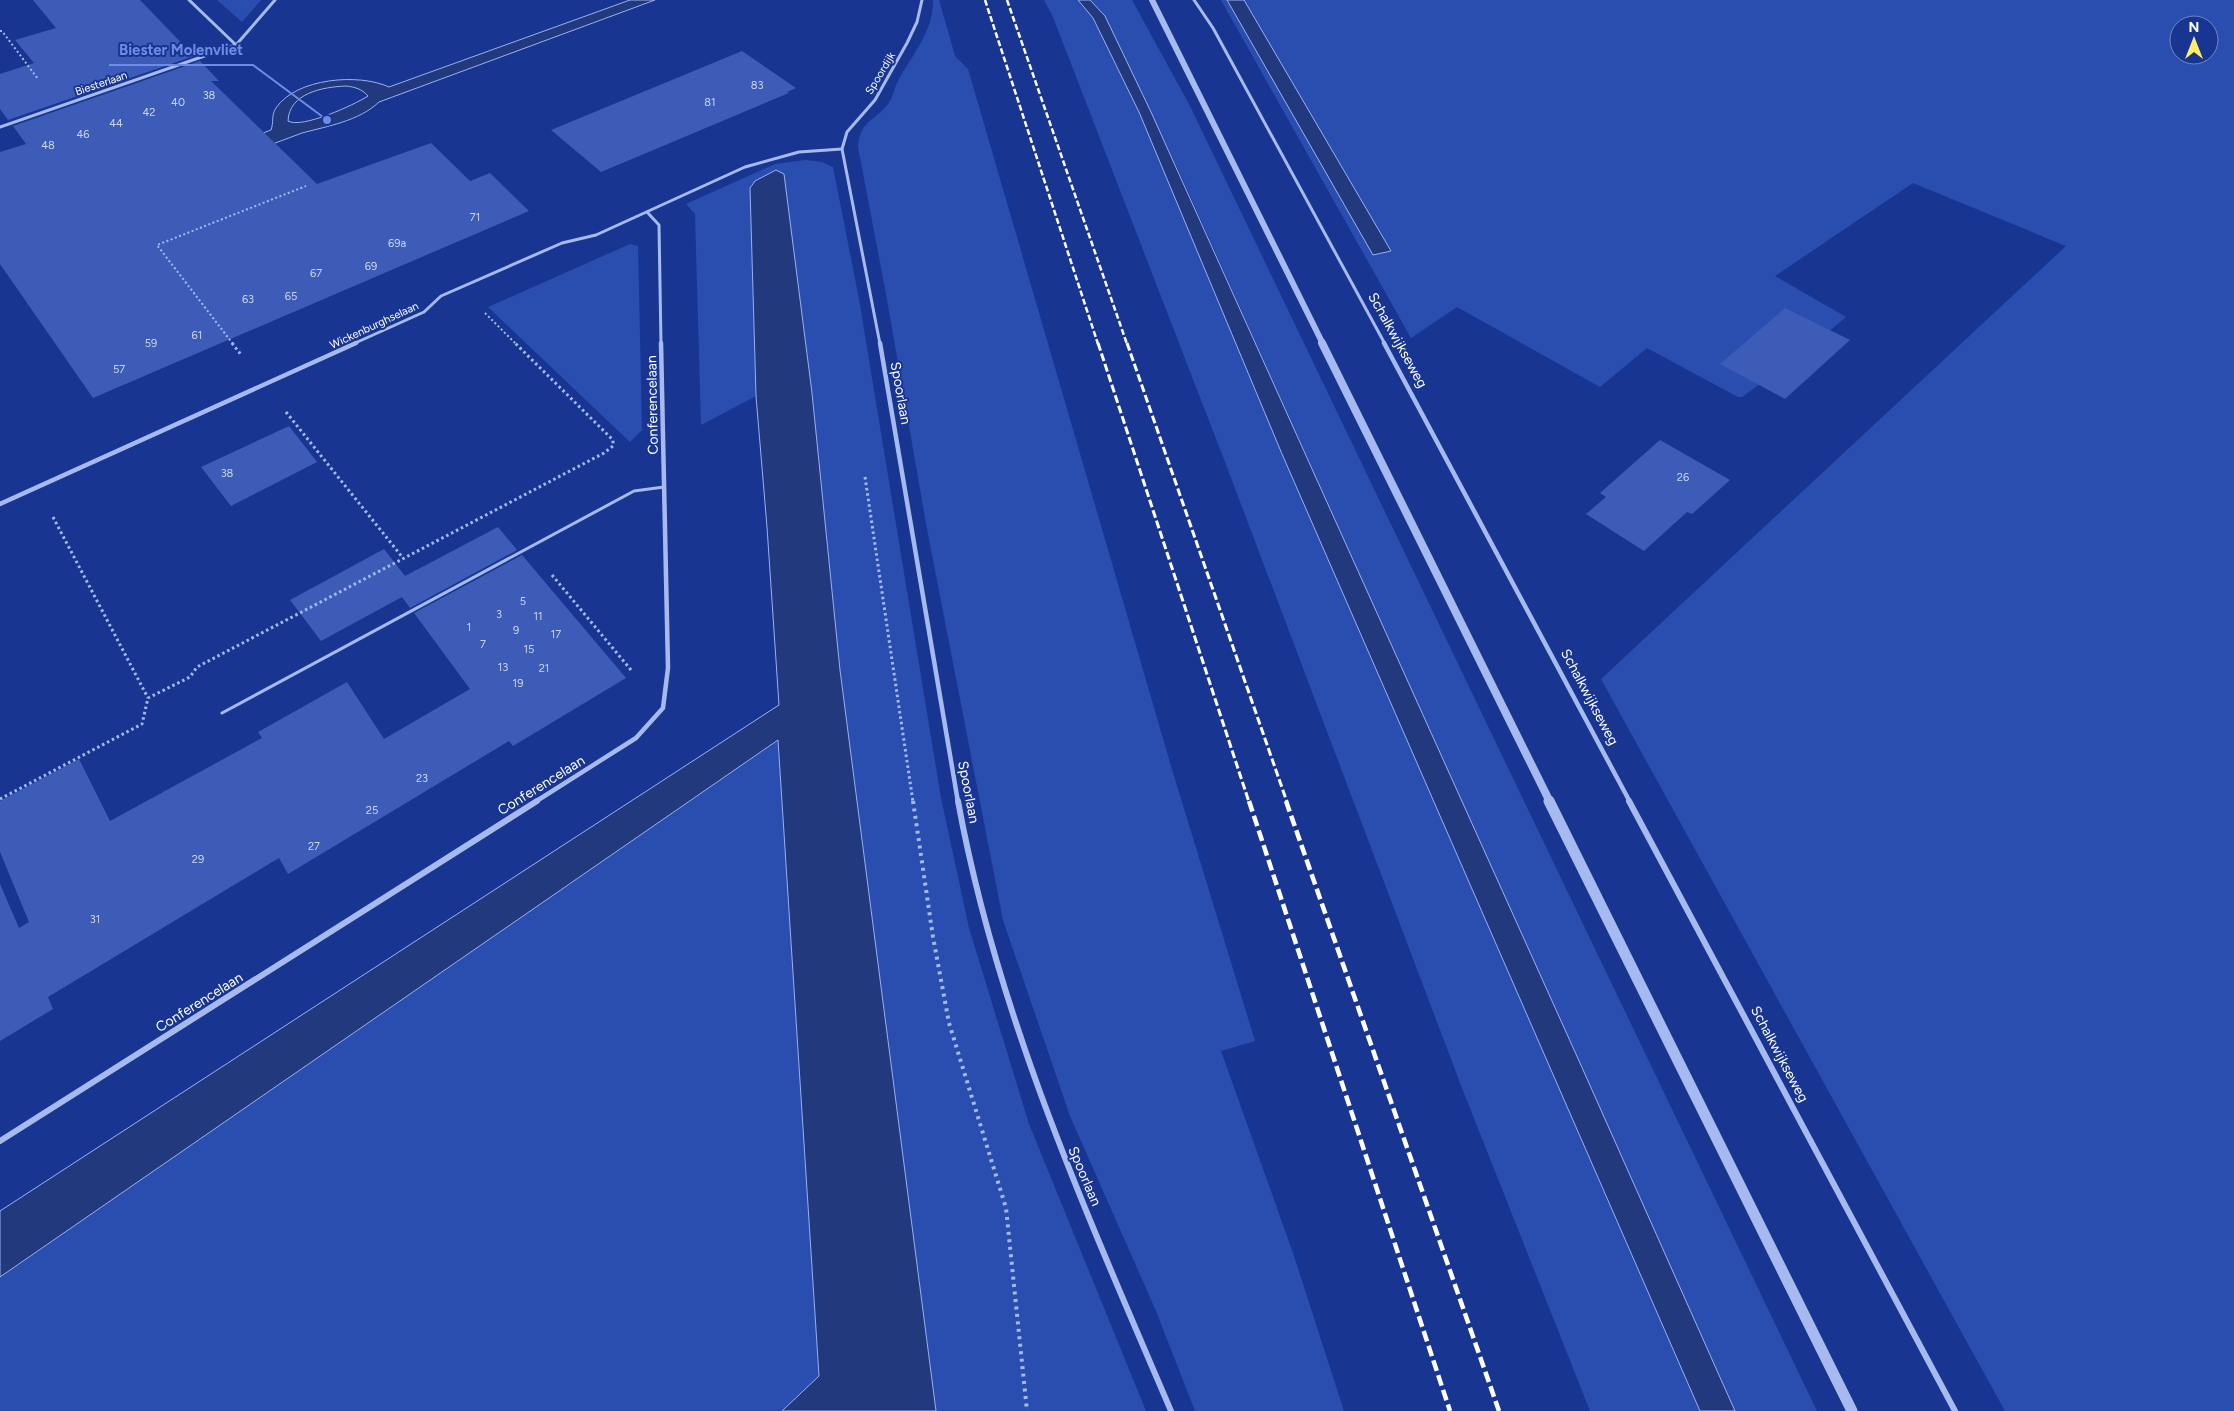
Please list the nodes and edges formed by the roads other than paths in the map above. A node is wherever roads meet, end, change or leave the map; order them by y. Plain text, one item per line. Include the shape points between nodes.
1 (190, 0) edge
2 (275, 0) edge
3 (922, 0) edge
4 (1152, 0) edge
5 (1194, 0) edge
6 (236, 46) junction
7 (0, 127) edge
8 (842, 149) junction
9 (647, 212) junction
10 (664, 487) junction
11 (0, 504) edge
12 (222, 713) dead end
13 (0, 1141) edge
14 (1171, 1411) edge
15 (1852, 1411) edge
16 (1955, 1411) edge

1 - 6 street
2 - 6 street
3 - 8 street, Spoordijk via 922,10 904,50 874,101 844,135
4 - 15 street
5 - 16 street, Schalkwijkseweg via 1217,36 1441,448
6 - 7 street, Biesterlaan
8 - 9 street, Wickenburghselaan via 799,152 772,158
8 - 14 street, Spoorlaan via 873,297 958,798 986,924 1011,1011 1050,1121
9 - 10 street, Conferencelaan via 660,224
9 - 11 street, Wickenburghselaan via 441,296 424,312
10 - 12 lane via 634,491
10 - 13 street, Conferencelaan via 668,668 663,708 636,738

